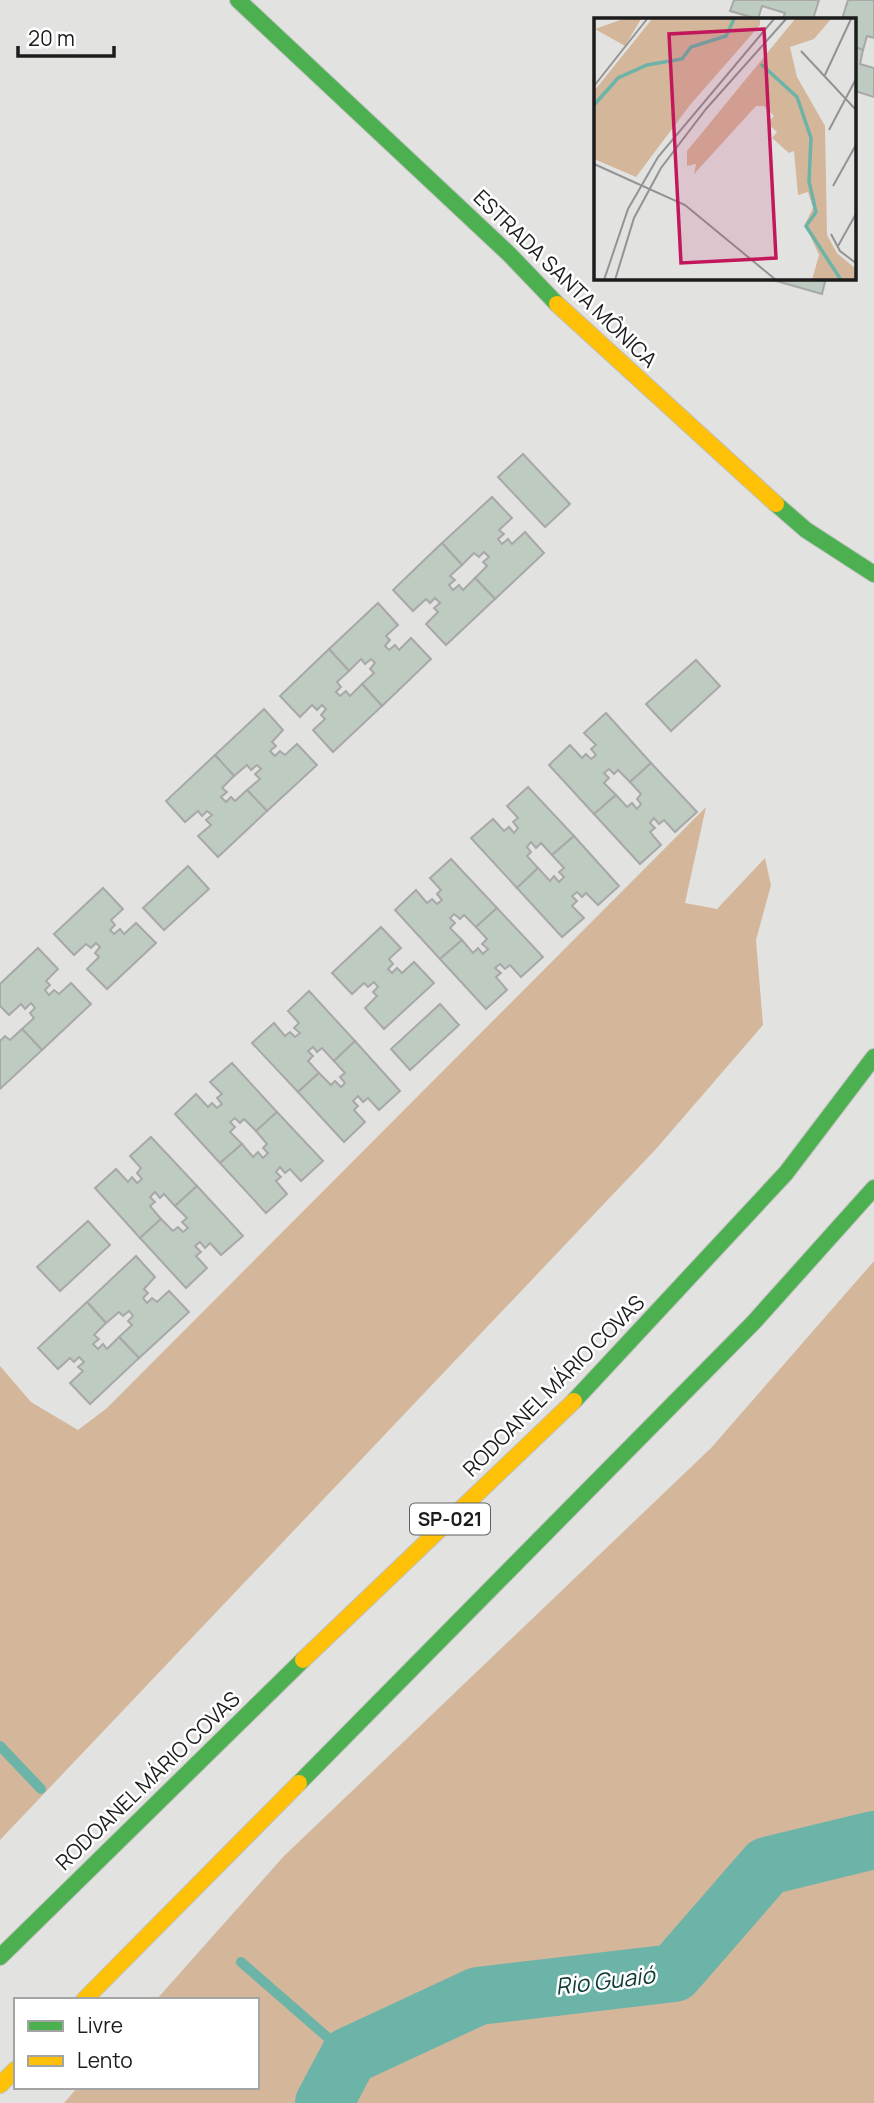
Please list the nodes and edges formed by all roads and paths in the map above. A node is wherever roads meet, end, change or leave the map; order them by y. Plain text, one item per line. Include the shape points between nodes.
1 (238, 0) edge
2 (874, 574) edge
3 (874, 1057) edge
4 (874, 1188) edge
5 (0, 1957) edge
6 (86, 1998) edge
7 (14, 2071) edge
8 (0, 2085) edge

1 - 2 main road, ESTRADA SANTA MÔNICA via 710,446 806,530
3 - 5 main road, RODOANEL MÁRIO COVAS / SP-021 via 786,1173 571,1404 165,1792
4 - 6 main road via 754,1322
7 - 8 main road

